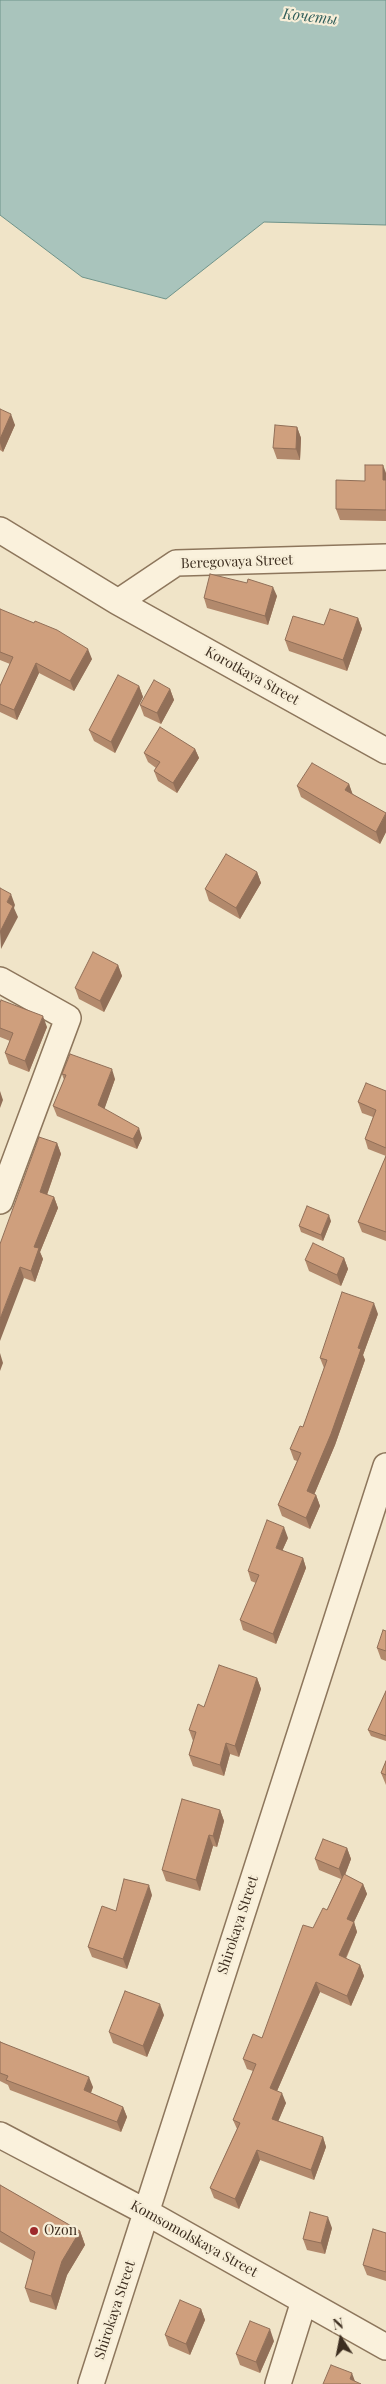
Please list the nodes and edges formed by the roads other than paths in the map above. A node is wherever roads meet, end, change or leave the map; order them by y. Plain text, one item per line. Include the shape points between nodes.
1 (0, 530) edge
2 (386, 557) edge
3 (118, 602) junction
4 (386, 751) edge
5 (0, 980) edge
6 (0, 1201) edge
7 (386, 1466) edge
8 (0, 2135) edge
9 (146, 2212) junction
10 (304, 2301) junction
11 (386, 2347) edge
12 (91, 2384) edge
13 (278, 2384) edge

1 - 3 street
2 - 3 street, Beregovaya Street via 176,563
3 - 4 street, Korotkaya Street
5 - 6 street via 68,1018
7 - 9 street, Shirokaya Street
8 - 9 street, Komsomolskaya Street
9 - 10 street, Komsomolskaya Street
9 - 12 street, Shirokaya Street
10 - 11 street, Komsomolskaya Street
10 - 13 street

